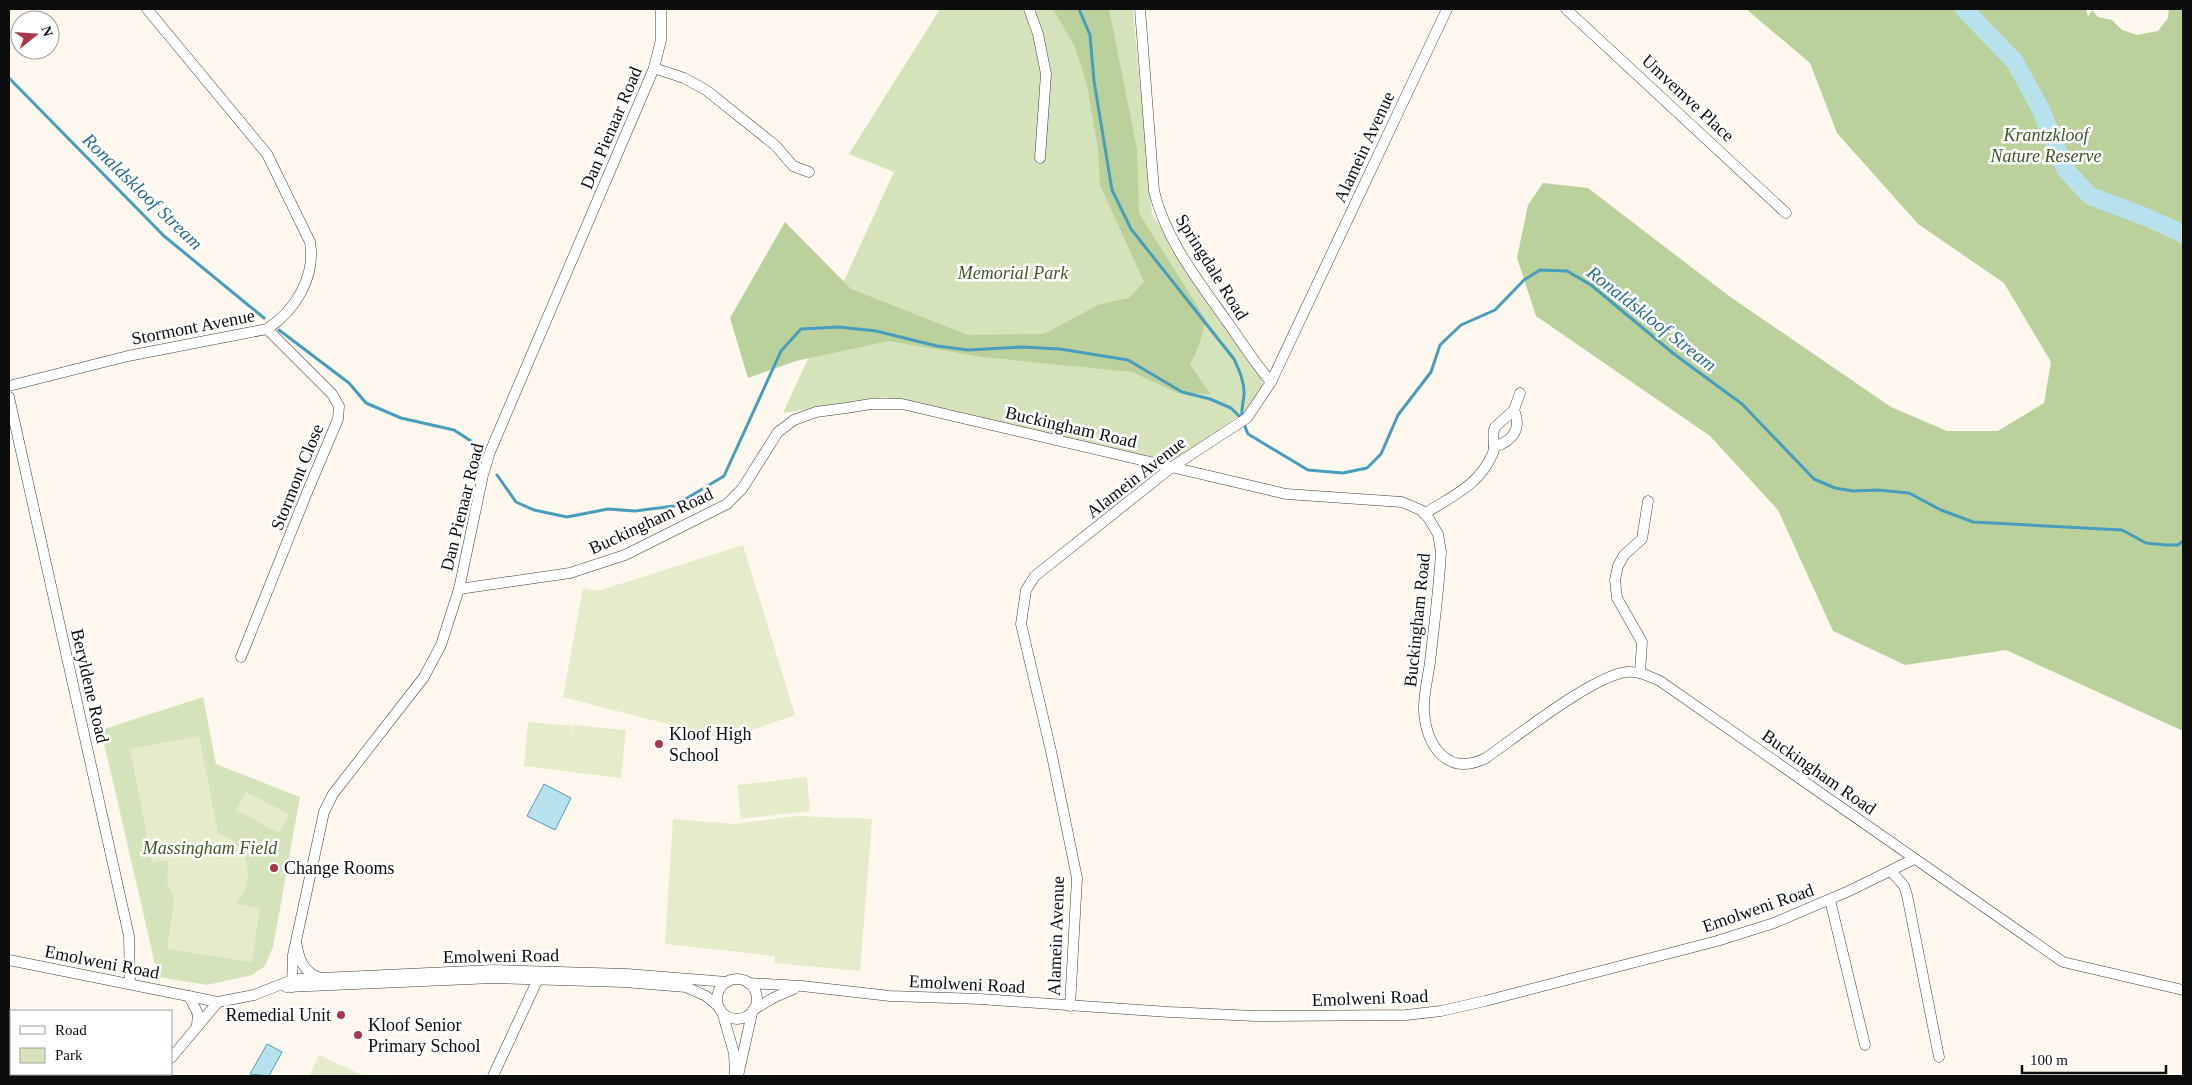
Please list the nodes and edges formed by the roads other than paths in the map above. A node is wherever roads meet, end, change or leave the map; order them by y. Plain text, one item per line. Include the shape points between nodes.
1 (147, 9) edge
2 (660, 9) edge
3 (1029, 9) edge
4 (1140, 9) edge
5 (1447, 9) edge
6 (1566, 9) edge
7 (654, 68) junction
8 (1040, 158) dead end
9 (809, 172) dead end
10 (1786, 213) dead end
11 (267, 329) junction
12 (1271, 382) junction
13 (9, 386) edge
14 (1520, 393) dead end
15 (9, 397) edge
16 (1514, 410) junction
17 (1494, 446) junction
18 (1172, 467) junction
19 (1648, 501) dead end
20 (1424, 514) junction
21 (459, 589) junction
22 (241, 657) dead end
23 (1640, 673) junction
24 (1914, 859) junction
25 (1892, 872) junction
26 (1830, 900) junction
27 (296, 942) junction
28 (9, 960) edge
29 (320, 977) junction
30 (524, 978) junction
31 (538, 979) junction
32 (727, 982) junction
33 (130, 983) junction
34 (292, 983) junction
35 (748, 983) junction
36 (802, 986) junction
37 (2183, 990) edge
38 (189, 996) junction
39 (218, 1002) junction
40 (526, 1006) junction
41 (1070, 1006) junction
42 (720, 1010) junction
43 (752, 1011) junction
44 (197, 1026) junction
45 (1865, 1045) dead end
46 (172, 1057) edge
47 (1939, 1057) dead end
48 (493, 1076) edge
49 (737, 1076) edge

1 - 11 street, Stormont Avenue via 267,154 305,229 312,254 304,286 290,311
2 - 7 street, Dan Pienaar Road via 662,40
3 - 8 street via 1046,74
4 - 12 street, Springdale Road via 1154,191 1159,211 1182,257
5 - 12 street, Alamein Avenue
6 - 10 street, Umvemve Place
7 - 9 street via 706,90 776,146 793,166
7 - 21 street, Dan Pienaar Road via 490,452
11 - 13 street, Stormont Avenue via 128,356
11 - 22 street, Stormont Close via 332,394 339,406 338,419
12 - 18 street, Alamein Avenue via 1243,420
14 - 16 street
15 - 33 street, Beryldene Road via 129,936
16 - 17 street via 1495,427
16 - 17 street via 1518,419 1516,432 1508,441
17 - 20 street via 1490,460 1468,487
18 - 20 street, Buckingham Road via 1303,496 1402,502
18 - 21 street, Buckingham Road via 902,404 871,404 816,412 794,420 778,432 742,489 715,512 625,555 581,571
18 - 41 street, Alamein Avenue via 1035,576 1026,590 1022,608 1025,646 1051,752 1076,878
19 - 23 street via 1642,539 1624,556 1615,580 1618,598 1642,642
20 - 23 street, Buckingham Road via 1438,534 1441,552 1424,710 1431,742 1440,755 1462,764 1480,761 1597,682 1626,672
21 - 27 street, Dan Pienaar Road via 434,660 327,805
23 - 24 street, Buckingham Road via 1660,681
24 - 25 street, Emolweni Road
24 - 37 street, Buckingham Road via 2063,962
25 - 26 street, Emolweni Road
25 - 47 street via 1907,895
26 - 41 street, Emolweni Road via 1774,923 1717,941 1441,1011 1384,1016 1283,1016
26 - 45 street
27 - 29 street, Dan Pienaar Road via 307,971
27 - 34 street, Dan Pienaar Road
28 - 33 street, Emolweni Road
29 - 32 street, Emolweni Road via 493,970 627,974
29 - 34 street, Emolweni Road
30 - 31 street, Emolweni Road
30 - 34 street, Emolweni Road
30 - 40 street
31 - 40 street
31 - 42 street, Emolweni Road via 686,987 700,992
32 - 35 street via 740,980
32 - 42 street via 717,994
33 - 38 street, Emolweni Road
34 - 39 street, Emolweni Road
35 - 36 street, Emolweni Road
35 - 43 street via 757,999
36 - 41 street, Emolweni Road via 890,996
36 - 43 street, Emolweni Road via 782,993
38 - 39 street, Emolweni Road
38 - 44 street via 198,1014
39 - 44 street
40 - 48 street
42 - 43 street via 736,1019
42 - 49 street via 734,1053
43 - 49 street
44 - 46 street

